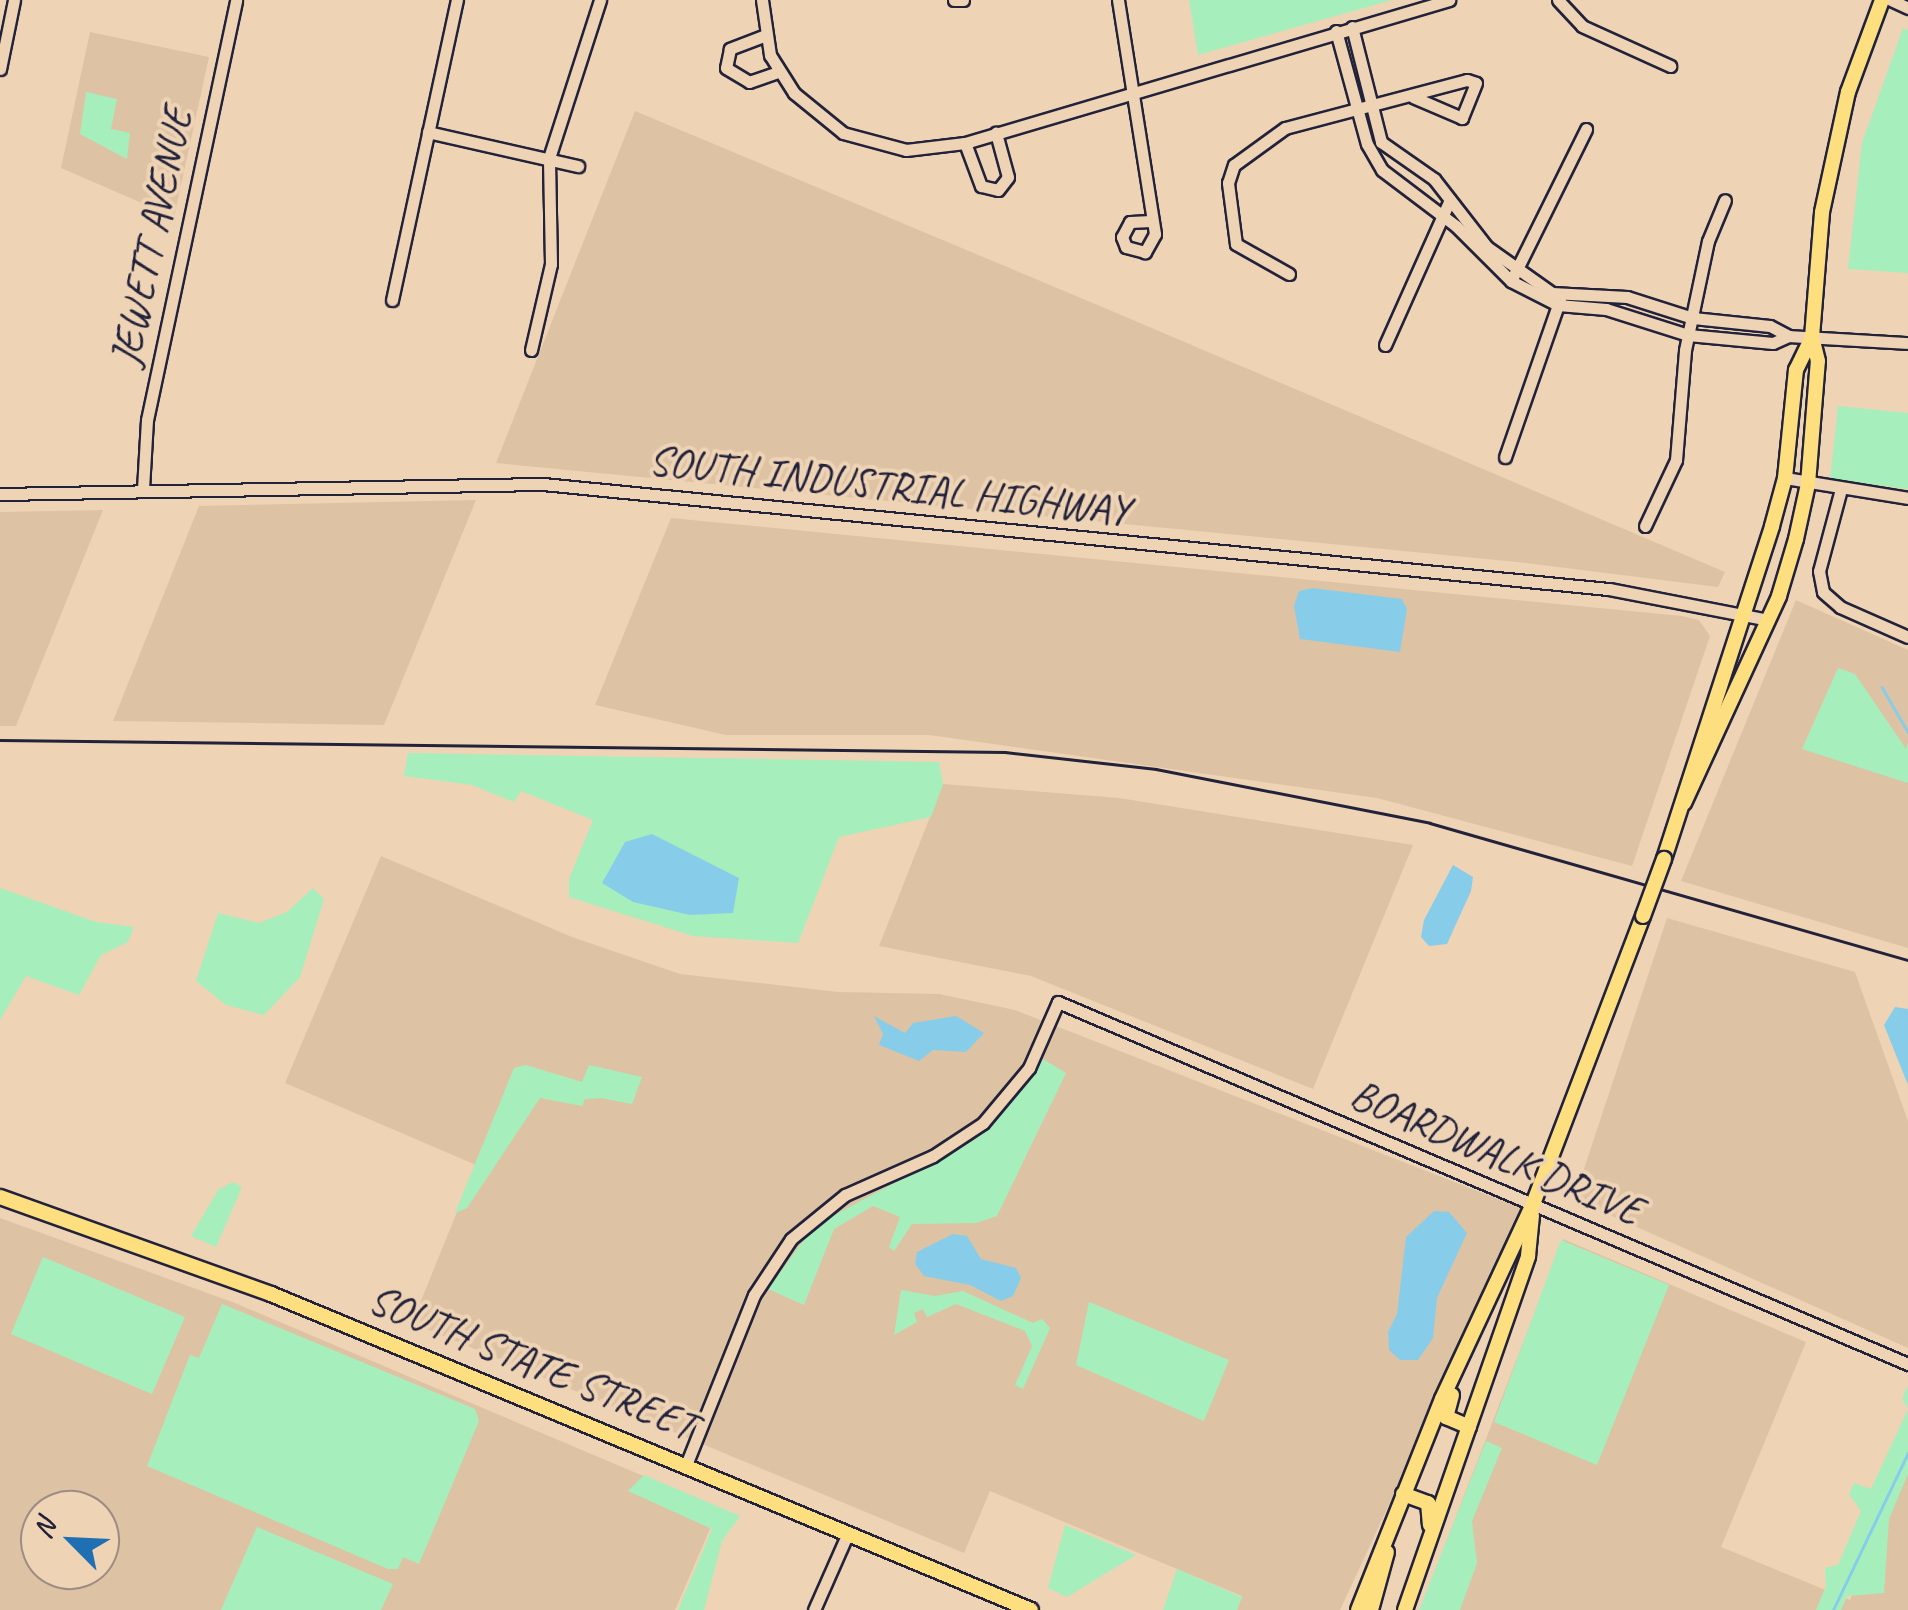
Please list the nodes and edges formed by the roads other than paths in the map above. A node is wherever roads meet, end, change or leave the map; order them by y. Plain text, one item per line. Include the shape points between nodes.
1 (14, 0) edge
2 (236, 0) edge
3 (457, 0) edge
4 (600, 0) edge
5 (762, 0) edge
6 (954, 0) edge
7 (962, 0) edge
8 (1118, 0) edge
9 (1448, 0) edge
10 (1558, 0) edge
11 (1882, 0) edge
12 (1891, 0) edge
13 (1908, 8) edge
14 (1352, 27) junction
15 (1336, 31) junction
16 (766, 36) junction
17 (3, 38) edge
18 (1670, 66) dead end
19 (0, 69) edge
20 (778, 72) junction
21 (1132, 92) junction
22 (1412, 97) junction
23 (1365, 111) junction
24 (1586, 129) dead end
25 (428, 132) junction
26 (996, 133) junction
27 (965, 142) junction
28 (548, 158) junction
29 (578, 166) dead end
30 (1450, 200) junction
31 (1724, 200) dead end
32 (1442, 215) junction
33 (1151, 221) dead end
34 (1289, 274) dead end
35 (1514, 276) junction
36 (392, 300) dead end
37 (1560, 300) junction
38 (1693, 318) junction
39 (1688, 336) junction
40 (1788, 336) junction
41 (1812, 337) junction
42 (1908, 343) edge
43 (1385, 345) dead end
44 (531, 350) dead end
45 (1506, 456) dead end
46 (1785, 478) junction
47 (1808, 484) junction
48 (143, 489) junction
49 (1842, 490) junction
50 (0, 494) edge
51 (1908, 498) edge
52 (1646, 526) dead end
53 (1744, 614) junction
54 (1768, 620) junction
55 (1908, 636) edge
56 (1684, 803) junction
57 (0, 1197) edge
58 (1534, 1204) junction
59 (1468, 1338) junction
60 (1908, 1364) edge
61 (1469, 1427) junction
62 (686, 1465) junction
63 (1403, 1494) junction
64 (1390, 1526) junction
65 (848, 1533) junction
66 (814, 1610) edge
67 (1031, 1610) edge
68 (1358, 1610) edge
69 (1371, 1610) edge
70 (1401, 1610) edge

1 - 17 street
2 - 48 street, JEWETT AVENUE via 149,408
3 - 25 street
4 - 28 street
5 - 16 street
6 - 7 street
8 - 21 street
9 - 14 street
10 - 18 street via 1582,26
11 - 41 main road via 1831,156
12 - 13 street
14 - 15 street
14 - 23 street
15 - 21 street
15 - 23 street
16 - 20 street
16 - 20 street via 730,49 726,68 749,82
17 - 19 street
20 - 27 street via 815,114 873,144 906,150
21 - 26 street
21 - 33 street
22 - 22 street via 1468,80 1476,84 1462,118
22 - 23 street
23 - 30 street via 1381,142 1434,179
23 - 32 street via 1367,144 1390,180
23 - 34 street via 1285,128 1234,164 1228,183 1236,244
24 - 35 street
25 - 28 street
25 - 36 street
26 - 27 street
26 - 27 street via 1008,177 998,190 981,186
28 - 29 street
28 - 44 street via 550,264
30 - 32 street
30 - 35 street
31 - 38 street via 1708,241
32 - 35 street
32 - 43 street
35 - 37 street
37 - 38 street via 1627,297
37 - 39 street
37 - 45 street
38 - 39 street
38 - 40 street via 1770,326
39 - 40 street via 1772,344
39 - 52 street via 1682,433
40 - 41 street
41 - 42 street
41 - 46 main road via 1796,370
41 - 47 main road via 1818,361
46 - 47 street
46 - 53 main road
47 - 49 street
47 - 54 main road
48 - 50 street, SOUTH INDUSTRIAL HIGHWAY
48 - 53 street, SOUTH INDUSTRIAL HIGHWAY via 543,484 1609,590
49 - 51 street
49 - 55 street via 1818,570 1823,592 1831,602
53 - 54 street, SOUTH INDUSTRIAL HIGHWAY
53 - 56 main road
54 - 56 main road
56 - 58 main road, bridge
57 - 62 main road, SOUTH STATE STREET via 271,1294
58 - 59 main road
58 - 60 street, BOARDWALK DRIVE
58 - 61 main road via 1528,1256
58 - 62 street, BOARDWALK DRIVE via 1058,1002 1029,1068 982,1123 933,1156 845,1195 791,1239 754,1295
59 - 61 main road via 1468,1358 1446,1411 1449,1422
59 - 63 main road
61 - 70 main road
62 - 65 main road, SOUTH STATE STREET
63 - 64 main road
63 - 70 main road via 1421,1498 1432,1510
64 - 68 main road
64 - 69 main road
65 - 66 street
65 - 67 main road, SOUTH STATE STREET

